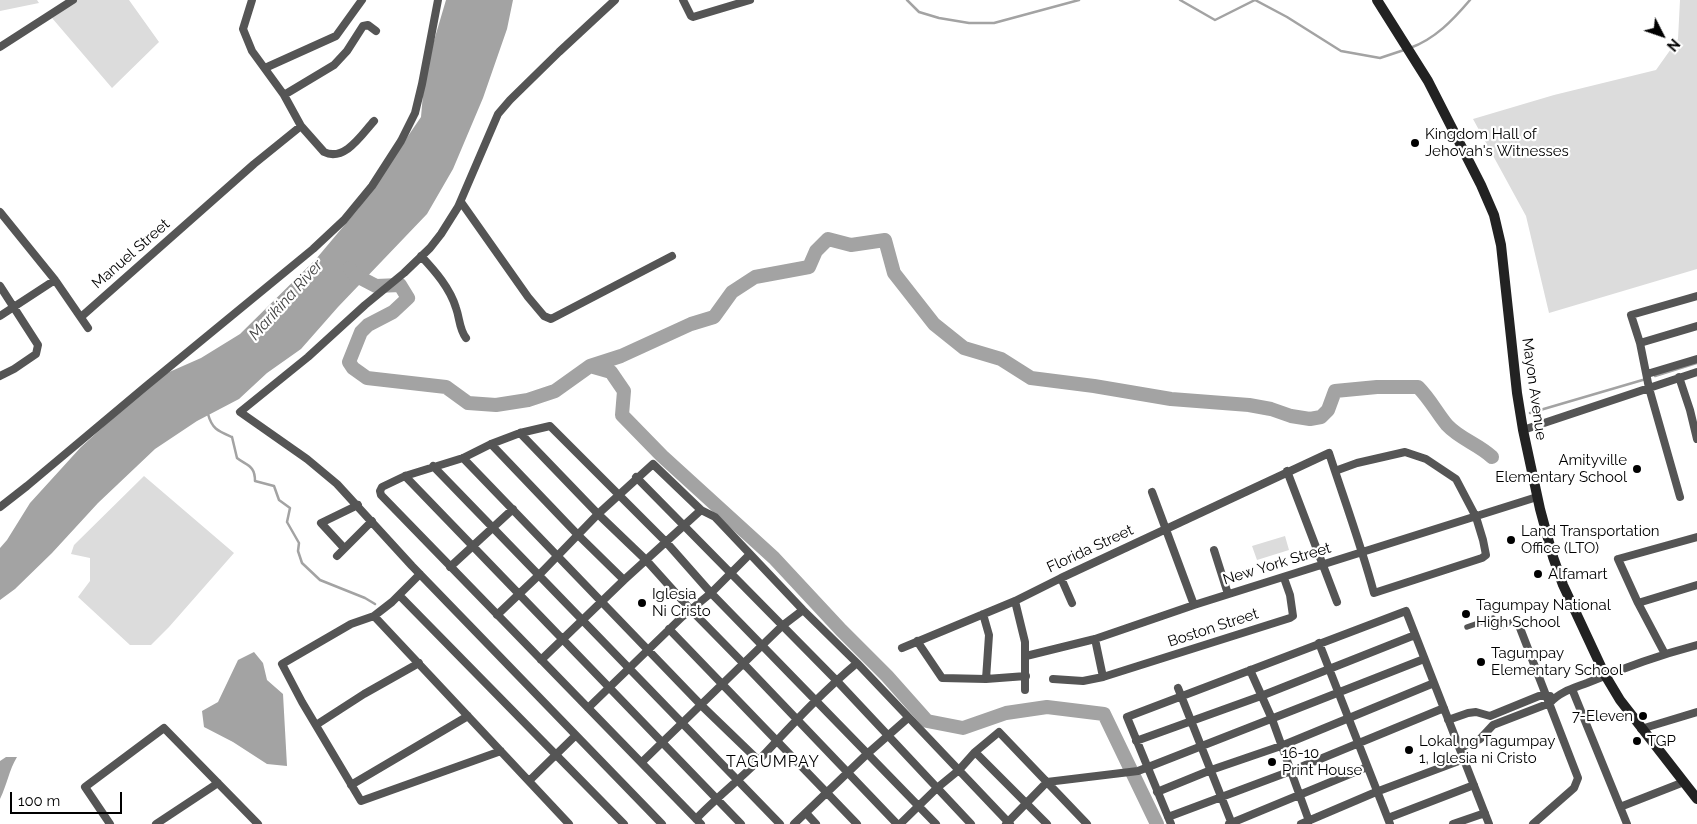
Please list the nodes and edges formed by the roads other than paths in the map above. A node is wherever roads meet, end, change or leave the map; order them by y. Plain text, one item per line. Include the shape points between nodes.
1 (73, 0) edge
2 (252, 0) edge
3 (362, 0) edge
4 (438, 0) edge
5 (615, 0) edge
6 (683, 0) edge
7 (750, 0) edge
8 (1377, 0) edge
9 (61, 4) edge
10 (376, 31) dead end
11 (0, 47) edge
12 (265, 68) junction
13 (284, 95) junction
14 (374, 121) dead end
15 (302, 126) junction
16 (461, 202) junction
17 (0, 212) edge
18 (421, 256) junction
19 (672, 256) dead end
20 (55, 280) junction
21 (0, 286) edge
22 (1697, 296) edge
23 (14, 307) junction
24 (0, 316) edge
25 (80, 318) junction
26 (1697, 326) edge
27 (88, 328) dead end
28 (466, 338) dead end
29 (1640, 342) junction
30 (1697, 359) edge
31 (1697, 372) edge
32 (1647, 374) junction
33 (0, 376) edge
34 (1679, 377) junction
35 (1649, 388) junction
36 (1693, 409) edge
37 (1524, 430) junction
38 (520, 433) junction
39 (1697, 439) edge
40 (491, 444) junction
41 (463, 458) junction
42 (434, 466) junction
43 (1287, 471) junction
44 (1335, 471) junction
45 (405, 476) junction
46 (636, 477) junction
47 (1152, 492) dead end
48 (620, 495) junction
49 (1537, 497) junction
50 (1680, 497) dead end
51 (358, 506) junction
52 (0, 507) edge
53 (513, 509) junction
54 (701, 510) junction
55 (598, 514) junction
56 (1476, 517) junction
57 (372, 521) junction
58 (684, 524) junction
59 (492, 526) junction
60 (1166, 529) junction
61 (577, 534) junction
62 (1697, 536) edge
63 (666, 542) junction
64 (472, 546) junction
65 (344, 548) junction
66 (1214, 550) dead end
67 (1363, 552) junction
68 (750, 554) junction
69 (558, 555) junction
70 (337, 556) dead end
71 (646, 560) junction
72 (1323, 564) junction
73 (450, 567) junction
74 (730, 573) junction
75 (420, 574) junction
76 (539, 575) junction
77 (1061, 578) junction
78 (1284, 578) junction
79 (624, 580) junction
80 (1697, 585) edge
81 (518, 593) junction
82 (711, 593) junction
83 (1228, 594) junction
84 (399, 595) junction
85 (602, 601) junction
86 (1015, 601) junction
87 (1337, 602) dead end
88 (1072, 603) dead end
89 (1638, 603) junction
90 (1194, 605) junction
91 (690, 609) junction
92 (803, 610) junction
93 (983, 614) junction
94 (497, 615) junction
95 (374, 616) junction
96 (582, 620) junction
97 (782, 626) junction
98 (1467, 627) dead end
99 (1520, 628) joint
100 (669, 629) junction
101 (1415, 635) junction
102 (1095, 639) junction
103 (562, 640) junction
104 (917, 641) junction
105 (1319, 643) junction
106 (1697, 645) edge
107 (763, 646) junction
108 (902, 648) dead end
109 (649, 650) junction
110 (1665, 654) junction
111 (1026, 656) junction
112 (1424, 659) junction
113 (541, 660) junction
114 (419, 663) junction
115 (857, 663) junction
116 (744, 664) junction
117 (629, 668) junction
118 (1329, 668) junction
119 (1250, 670) junction
120 (1605, 675) junction
121 (1026, 676) junction
122 (1103, 677) junction
123 (986, 679) junction
124 (1053, 679) dead end
125 (836, 680) junction
126 (1434, 683) junction
127 (723, 684) junction
128 (609, 688) junction
129 (1178, 688) dead end
130 (1572, 689) junction
131 (1025, 690) dead end
132 (1338, 692) junction
133 (1261, 696) junction
134 (1181, 697) junction
135 (1550, 698) junction
136 (816, 701) junction
137 (701, 705) junction
138 (588, 708) junction
139 (1444, 708) junction
140 (1697, 712) edge
141 (468, 716) junction
142 (1490, 716) junction
143 (908, 718) junction
144 (1348, 718) junction
145 (1272, 719) junction
146 (796, 720) junction
147 (1448, 720) junction
148 (1191, 721) junction
149 (682, 723) junction
150 (316, 725) junction
151 (1493, 725) junction
152 (1641, 729) junction
153 (887, 735) junction
154 (575, 736) junction
155 (777, 740) junction
156 (662, 742) junction
157 (1136, 742) junction
158 (1358, 744) junction
159 (1281, 746) junction
160 (1202, 748) junction
161 (1460, 748) junction
162 (501, 751) junction
163 (975, 752) junction
164 (867, 754) junction
165 (557, 756) junction
166 (1464, 759) junction
167 (758, 760) junction
168 (642, 762) junction
169 (1147, 767) junction
170 (1367, 767) junction
171 (959, 770) junction
172 (1211, 770) junction
173 (1291, 771) junction
174 (848, 773) junction
175 (738, 780) junction
176 (529, 782) junction
177 (1047, 782) junction
178 (1684, 782) junction
179 (218, 783) junction
180 (350, 785) junction
181 (1474, 785) junction
182 (937, 788) junction
183 (1157, 792) junction
184 (1376, 792) junction
185 (827, 793) junction
186 (1299, 795) junction
187 (1221, 797) junction
188 (716, 798) junction
189 (1697, 799) edge
190 (1026, 802) junction
191 (919, 806) junction
192 (1620, 807) junction
193 (806, 813) junction
194 (1484, 813) junction
195 (1170, 821) edge
196 (1389, 821) edge
197 (698, 822) edge
198 (1008, 823) edge
199 (1305, 823) edge
200 (110, 824) edge
201 (156, 824) edge
202 (258, 824) edge
203 (569, 824) edge
204 (624, 824) edge
205 (662, 824) edge
206 (741, 824) edge
207 (780, 824) edge
208 (794, 824) edge
209 (816, 824) edge
210 (857, 824) edge
211 (899, 824) edge
212 (936, 824) edge
213 (971, 824) edge
214 (1047, 824) edge
215 (1087, 824) edge
216 (1230, 824) edge
217 (1453, 824) edge
218 (1489, 824) edge
219 (1533, 824) edge
220 (1628, 824) edge

1 - 9 street
2 - 12 street via 243,31
3 - 12 street via 336,36
4 - 52 street via 414,113 401,141 372,186 344,220
5 - 16 street via 498,114
6 - 7 street via 693,17
8 - 37 main road, Mayon Avenue via 1431,86 1494,215 1501,245
9 - 11 street
10 - 13 street via 368,25 363,26 334,65
12 - 13 street
13 - 15 street
14 - 15 street via 348,150 335,154 326,154
15 - 25 street, Manuel Street via 254,164
16 - 18 street via 441,234
16 - 19 street via 528,297 544,316 551,319
17 - 20 street
18 - 28 street via 445,285
18 - 51 street via 308,357 240,412 323,471
20 - 23 street
20 - 25 street
21 - 23 street
22 - 29 street via 1631,314
23 - 24 street
23 - 33 street via 38,345 36,354
25 - 27 street
26 - 29 street
29 - 32 street
30 - 32 street
31 - 34 street
32 - 35 street
34 - 35 street
34 - 36 street
35 - 37 street
35 - 50 street
36 - 39 street
37 - 49 main road, Mayon Avenue
38 - 40 street
38 - 48 street via 550,426
38 - 55 street
40 - 41 street
40 - 61 street
41 - 42 street
41 - 53 street
42 - 45 street
42 - 59 street
43 - 44 street, Florida Street via 1329,453
43 - 60 street, Florida Street
43 - 72 street
44 - 56 street via 1405,452 1426,459 1456,479
44 - 67 street
45 - 64 street
45 - 73 street via 382,487 380,494
46 - 48 street
46 - 54 street via 653,464
46 - 58 street
47 - 60 street
48 - 55 street
48 - 63 street
49 - 56 street, New York Street
49 - 120 main road, Mayon Avenue via 1563,585
51 - 57 street
51 - 65 street via 321,523
53 - 59 street
53 - 69 street
54 - 58 street
54 - 68 street via 715,517
55 - 61 street
55 - 71 street
56 - 67 street, New York Street
56 - 67 street via 1486,551 1484,557 1374,593
57 - 65 street
57 - 75 street
58 - 63 street
58 - 74 street
59 - 64 street
59 - 76 street
60 - 77 street, Florida Street
60 - 90 street
61 - 69 street
61 - 79 street
62 - 89 street via 1618,559
63 - 71 street
63 - 82 street
64 - 73 street
64 - 81 street
65 - 70 street
66 - 83 street
67 - 72 street, New York Street
68 - 74 street
68 - 92 street
69 - 76 street
69 - 85 street
71 - 79 street
71 - 91 street
72 - 78 street, New York Street
72 - 87 street
73 - 94 street
74 - 82 street
74 - 97 street
75 - 84 street
75 - 154 street
76 - 81 street
76 - 96 street
77 - 86 street, Florida Street
77 - 88 street
78 - 83 street, New York Street
78 - 122 street, Boston Street via 1292,606 1293,616 1290,618
79 - 85 street
80 - 89 street
81 - 94 street
81 - 103 street
82 - 91 street
82 - 107 street
83 - 90 street, New York Street
84 - 95 street
84 - 165 street
85 - 96 street
85 - 109 street
86 - 93 street, Florida Street
86 - 111 street
89 - 110 street
90 - 102 street, New York Street
91 - 100 street
91 - 116 street
92 - 97 street
92 - 115 street
93 - 104 street, Florida Street
93 - 123 street via 989,635
94 - 113 street
95 - 114 street
95 - 150 street via 351,624 282,664
96 - 103 street
96 - 117 street
97 - 107 street
97 - 125 street
98 - 99 street via 1493,618 1497,628 1516,620
99 - 135 street
100 - 109 street
100 - 127 street
101 - 105 street via 1406,611
101 - 112 street
101 - 118 street
102 - 111 street, New York Street
102 - 122 street
103 - 113 street
103 - 128 street
104 - 108 street, Florida Street
104 - 123 street via 942,678
105 - 118 street
105 - 119 street
106 - 110 street
107 - 116 street
107 - 136 street
109 - 117 street
109 - 137 street
110 - 120 street
111 - 121 street
112 - 126 street
112 - 132 street
113 - 138 street
114 - 141 street
114 - 150 street
115 - 125 street
115 - 143 street
116 - 127 street
116 - 146 street
117 - 128 street
117 - 149 street
118 - 132 street
118 - 133 street
119 - 133 street
119 - 134 street
120 - 130 street
120 - 152 main road, Mayon Avenue
121 - 123 street
121 - 131 street
122 - 124 street, Boston Street via 1084,681
125 - 136 street
125 - 153 street
126 - 139 street
126 - 144 street
127 - 137 street
127 - 155 street
128 - 138 street
128 - 156 street
129 - 134 street
130 - 135 street
130 - 192 street
132 - 144 street
132 - 145 street
133 - 145 street
133 - 148 street
134 - 148 street
134 - 157 street via 1127,717
135 - 142 street via 1539,696
135 - 151 street
135 - 219 street via 1578,781
136 - 146 street
136 - 164 street
137 - 149 street
137 - 167 street
138 - 168 street
139 - 147 street
139 - 158 street
140 - 152 street
141 - 162 street
141 - 180 street
142 - 147 street via 1476,712
142 - 151 street
143 - 153 street
143 - 171 street
144 - 158 street
144 - 159 street
145 - 159 street
145 - 160 street
146 - 155 street
146 - 174 street
147 - 161 street
148 - 157 street
148 - 160 street
149 - 156 street
149 - 175 street
150 - 180 street
151 - 161 street via 1480,739
152 - 178 main road, Mayon Avenue
153 - 164 street
153 - 182 street
154 - 165 street
154 - 205 street
155 - 167 street
155 - 185 street
156 - 168 street
156 - 188 street
157 - 169 street
158 - 170 street
158 - 173 street
159 - 172 street
159 - 173 street
160 - 169 street
160 - 172 street
161 - 166 street
162 - 176 street
162 - 180 street via 362,802
163 - 171 street
163 - 177 street via 999,732
163 - 190 street
164 - 174 street
164 - 191 street
165 - 176 street
165 - 204 street
166 - 181 street
166 - 184 street
167 - 175 street
168 - 197 street
169 - 177 street via 1129,773
169 - 183 street
170 - 184 street
170 - 186 street
171 - 182 street
171 - 198 street
172 - 183 street
172 - 187 street
173 - 186 street
173 - 187 street
174 - 185 street
174 - 211 street
175 - 188 street
175 - 207 street
176 - 203 street
177 - 190 street
177 - 215 street
178 - 189 main road, Mayon Avenue
178 - 192 street
179 - 200 street via 164,728 85,787
179 - 201 street
179 - 202 street
181 - 194 street
181 - 196 street
182 - 191 street
182 - 213 street
183 - 195 street
184 - 196 street
184 - 199 street
185 - 193 street
185 - 210 street
186 - 199 street
186 - 216 street
187 - 195 street
187 - 216 street
188 - 197 street
188 - 206 street
190 - 198 street
190 - 214 street
191 - 211 street
191 - 212 street
192 - 220 street
193 - 208 street
193 - 209 street
194 - 217 street
194 - 218 street

